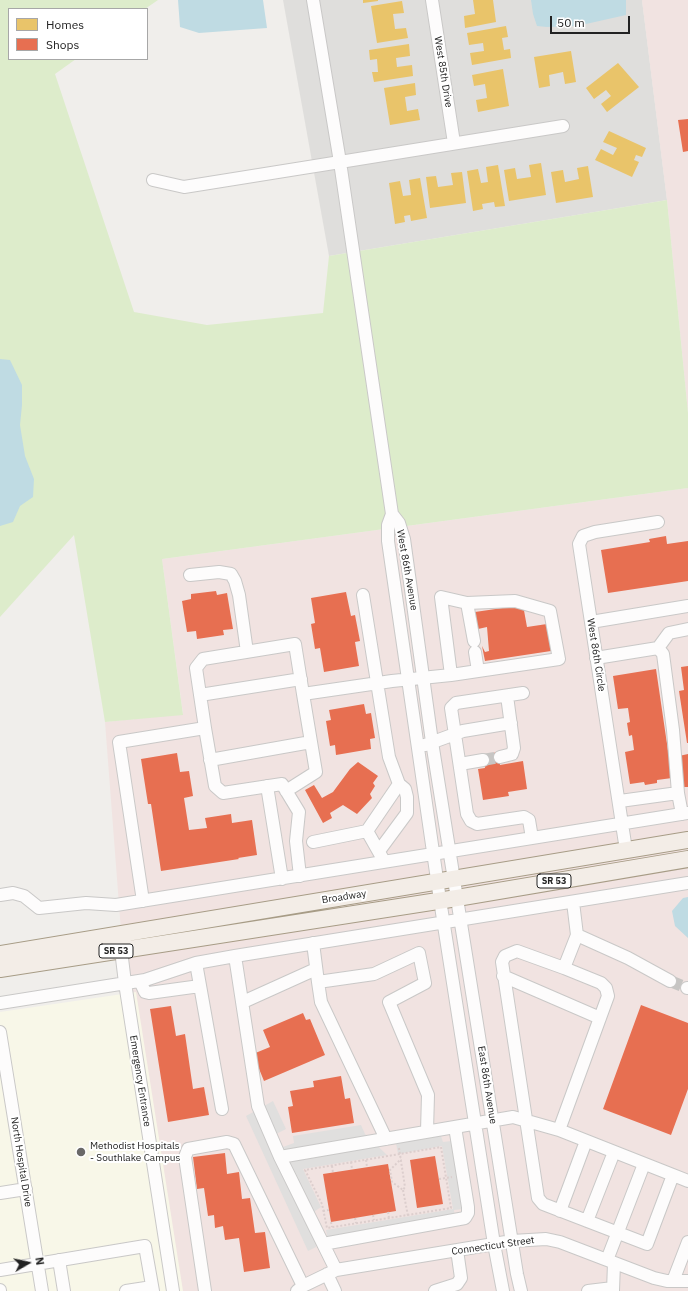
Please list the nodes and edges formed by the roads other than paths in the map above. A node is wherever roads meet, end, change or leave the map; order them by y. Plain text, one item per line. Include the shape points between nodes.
1 (313, 0) edge
2 (432, 0) edge
3 (563, 126) dead end
4 (454, 143) junction
5 (340, 162) junction
6 (153, 180) dead end
7 (392, 514) junction
8 (658, 522) dead end
9 (190, 575) dead end
10 (363, 595) dead end
11 (467, 603) junction
12 (688, 606) edge
13 (591, 622) junction
14 (688, 628) edge
15 (658, 648) junction
16 (247, 652) junction
17 (596, 658) junction
18 (478, 671) junction
19 (451, 675) junction
20 (424, 678) junction
21 (301, 680) junction
22 (409, 680) junction
23 (377, 683) junction
24 (523, 693) dead end
25 (304, 694) junction
26 (200, 695) junction
27 (507, 696) junction
28 (511, 723) junction
29 (205, 728) junction
30 (455, 734) junction
31 (311, 742) junction
32 (432, 742) junction
33 (419, 747) junction
34 (500, 757) tunnel mouth
35 (210, 760) junction
36 (483, 760) tunnel mouth
37 (460, 764) junction
38 (399, 784) junction
39 (267, 786) junction
40 (286, 791) junction
41 (678, 792) junction
42 (620, 801) junction
43 (685, 814) edge
44 (622, 825) junction
45 (367, 831) junction
46 (532, 838) junction
47 (688, 840) edge
48 (313, 842) dead end
49 (626, 850) junction
50 (451, 851) junction
51 (434, 854) junction
52 (382, 856) junction
53 (688, 859) edge
54 (300, 876) junction
55 (455, 878) junction
56 (282, 879) junction
57 (438, 881) junction
58 (688, 883) edge
59 (0, 895) edge
60 (457, 898) junction
61 (440, 900) junction
62 (143, 902) junction
63 (573, 902) junction
64 (461, 919) junction
65 (444, 922) junction
66 (144, 930) junction
67 (577, 935) junction
68 (313, 943) junction
69 (121, 950) junction
70 (0, 954) edge
71 (235, 956) junction
72 (196, 964) junction
73 (316, 968) junction
74 (564, 968) junction
75 (0, 969) edge
76 (503, 976) junction
77 (140, 981) junction
78 (670, 981) tunnel mouth
79 (318, 982) junction
80 (125, 983) junction
81 (200, 986) junction
82 (243, 1002) junction
83 (0, 1003) edge
84 (600, 1018) junction
85 (0, 1032) edge
86 (222, 1109) dead end
87 (493, 1120) junction
88 (526, 1120) junction
89 (476, 1123) junction
90 (455, 1127) junction
91 (559, 1130) junction
92 (427, 1132) junction
93 (386, 1138) junction
94 (586, 1141) junction
95 (614, 1152) junction
96 (280, 1157) junction
97 (644, 1164) junction
98 (673, 1175) junction
99 (688, 1181) edge
100 (26, 1189) junction
101 (0, 1193) edge
102 (560, 1210) junction
103 (587, 1221) junction
104 (616, 1232) junction
105 (512, 1241) junction
106 (323, 1244) junction
107 (494, 1244) junction
108 (687, 1249) edge
109 (457, 1250) junction
110 (59, 1260) junction
111 (610, 1261) junction
112 (38, 1264) junction
113 (0, 1270) edge
114 (332, 1272) junction
115 (673, 1281) junction
116 (688, 1281) edge
117 (300, 1288) edge
118 (152, 1289) edge
119 (613, 1290) edge
120 (42, 1291) edge
121 (64, 1291) edge
122 (126, 1291) edge
123 (173, 1291) edge
124 (205, 1291) edge
125 (336, 1291) edge
126 (435, 1291) edge
127 (503, 1291) edge
128 (521, 1291) edge
129 (588, 1291) edge

1 - 5 street
2 - 4 street, West 85th Drive
3 - 4 street
4 - 5 street
5 - 6 street via 184,187
5 - 7 street
7 - 20 street, West 86th Avenue via 399,523 404,539
7 - 22 street, West 86th Avenue via 388,525 388,541
8 - 13 street, West 86th Circle via 583,536 579,544
9 - 16 street via 219,572 231,574 239,595
10 - 23 street
11 - 18 street
11 - 18 street via 515,600 550,611 559,659
11 - 19 street via 440,597
12 - 13 street
13 - 17 street, West 86th Circle
14 - 15 street via 670,633
15 - 17 street
15 - 41 street via 663,654
16 - 21 street via 295,644
16 - 26 street via 203,659 196,668
17 - 42 street, West 86th Circle
18 - 19 street
19 - 20 street
20 - 22 street
20 - 32 street, West 86th Avenue
21 - 25 street
21 - 26 street
22 - 23 street
22 - 33 street, West 86th Avenue
23 - 25 street
23 - 38 street via 389,757
24 - 27 street
25 - 31 street
26 - 29 street
27 - 28 street
27 - 30 street via 456,703 451,708
28 - 30 street
28 - 34 street via 514,748 512,754
29 - 35 street
29 - 62 street via 119,742
30 - 32 street
30 - 37 street
31 - 35 street
31 - 40 street via 316,772
32 - 33 street
32 - 50 street, West 86th Avenue
33 - 51 street, West 86th Avenue
35 - 39 street via 215,786 223,793
36 - 37 street
37 - 46 street via 471,821 477,824 524,817 529,820
38 - 45 street
38 - 52 street via 405,789 407,813
39 - 40 street via 282,784
39 - 56 street
40 - 54 street via 299,812 296,840
41 - 42 street
41 - 43 street
42 - 44 street, West 86th Circle
43 - 44 street
44 - 46 street
44 - 49 street, West 86th Circle
45 - 48 street
45 - 52 street
46 - 50 street
47 - 49 main road, Broadway / SR 53
49 - 55 main road, Broadway / SR 53
50 - 51 street
50 - 55 street, West 86th Avenue
51 - 52 street
51 - 57 street, West 86th Avenue
52 - 54 street
53 - 60 main road, Broadway / SR 53
54 - 56 street
55 - 57 main road, Broadway / SR 53
55 - 60 street, East 86th Avenue
56 - 62 street
57 - 61 street, East 86th Avenue
57 - 66 main road, Broadway / SR 53
58 - 63 street
59 - 62 street via 18,894 39,908 86,903 116,905
60 - 61 main road, Broadway / SR 53
60 - 64 street, East 86th Avenue
61 - 65 street, East 86th Avenue
61 - 69 main road, Broadway / SR 53
63 - 64 street
63 - 67 street
64 - 65 street
64 - 87 street, East 86th Avenue
65 - 68 street
65 - 89 street, East 86th Avenue
66 - 69 street via 131,936
66 - 70 main road, Broadway / SR 53
67 - 74 street
67 - 78 street
68 - 71 street
68 - 73 street
69 - 75 main road, Broadway / SR 53
69 - 80 street, Emergency Entrance
71 - 72 street
71 - 82 street
72 - 77 street
72 - 81 street
73 - 79 street
73 - 82 street
74 - 76 street via 517,951 505,956 502,962
74 - 84 street via 601,983 606,988 608,996
76 - 84 street
76 - 88 street
77 - 80 street
77 - 81 street via 145,992 149,993
79 - 92 street via 374,974 419,953 425,984 389,1002 428,1095
79 - 93 street via 321,1002
80 - 83 street
80 - 123 street, Emergency Entrance
81 - 86 street
82 - 96 street via 258,1106
84 - 91 street
85 - 100 street, North Hospital Drive
87 - 88 street via 513,1117
87 - 89 street
87 - 105 street, East 86th Avenue
88 - 91 street
88 - 102 street via 538,1198 543,1204
89 - 90 street
89 - 107 street, East 86th Avenue
90 - 92 street
90 - 106 street via 468,1207 465,1218
91 - 94 street
92 - 93 street
93 - 96 street
94 - 95 street
94 - 102 street
95 - 97 street
95 - 103 street
96 - 106 street
97 - 98 street
97 - 104 street
98 - 99 street
98 - 104 street via 647,1244
100 - 101 street
100 - 112 street, North Hospital Drive
102 - 103 street
103 - 104 street
104 - 111 street
105 - 107 street, Connecticut Street
105 - 111 street, Connecticut Street via 546,1239
105 - 128 street, East 86th Avenue
106 - 114 street
107 - 109 street, Connecticut Street
107 - 127 street, East 86th Avenue
108 - 115 street
109 - 114 street, Connecticut Street
109 - 126 street via 461,1278 456,1284
110 - 112 street
110 - 118 street via 145,1246
110 - 121 street
111 - 115 street, Connecticut Street via 654,1278
111 - 119 street
112 - 113 street
112 - 120 street, North Hospital Drive
114 - 117 street, Connecticut Street
114 - 125 street
115 - 116 street, Connecticut Street
117 - 124 street via 234,1144 227,1142 188,1149 185,1157
118 - 122 street
119 - 129 street

